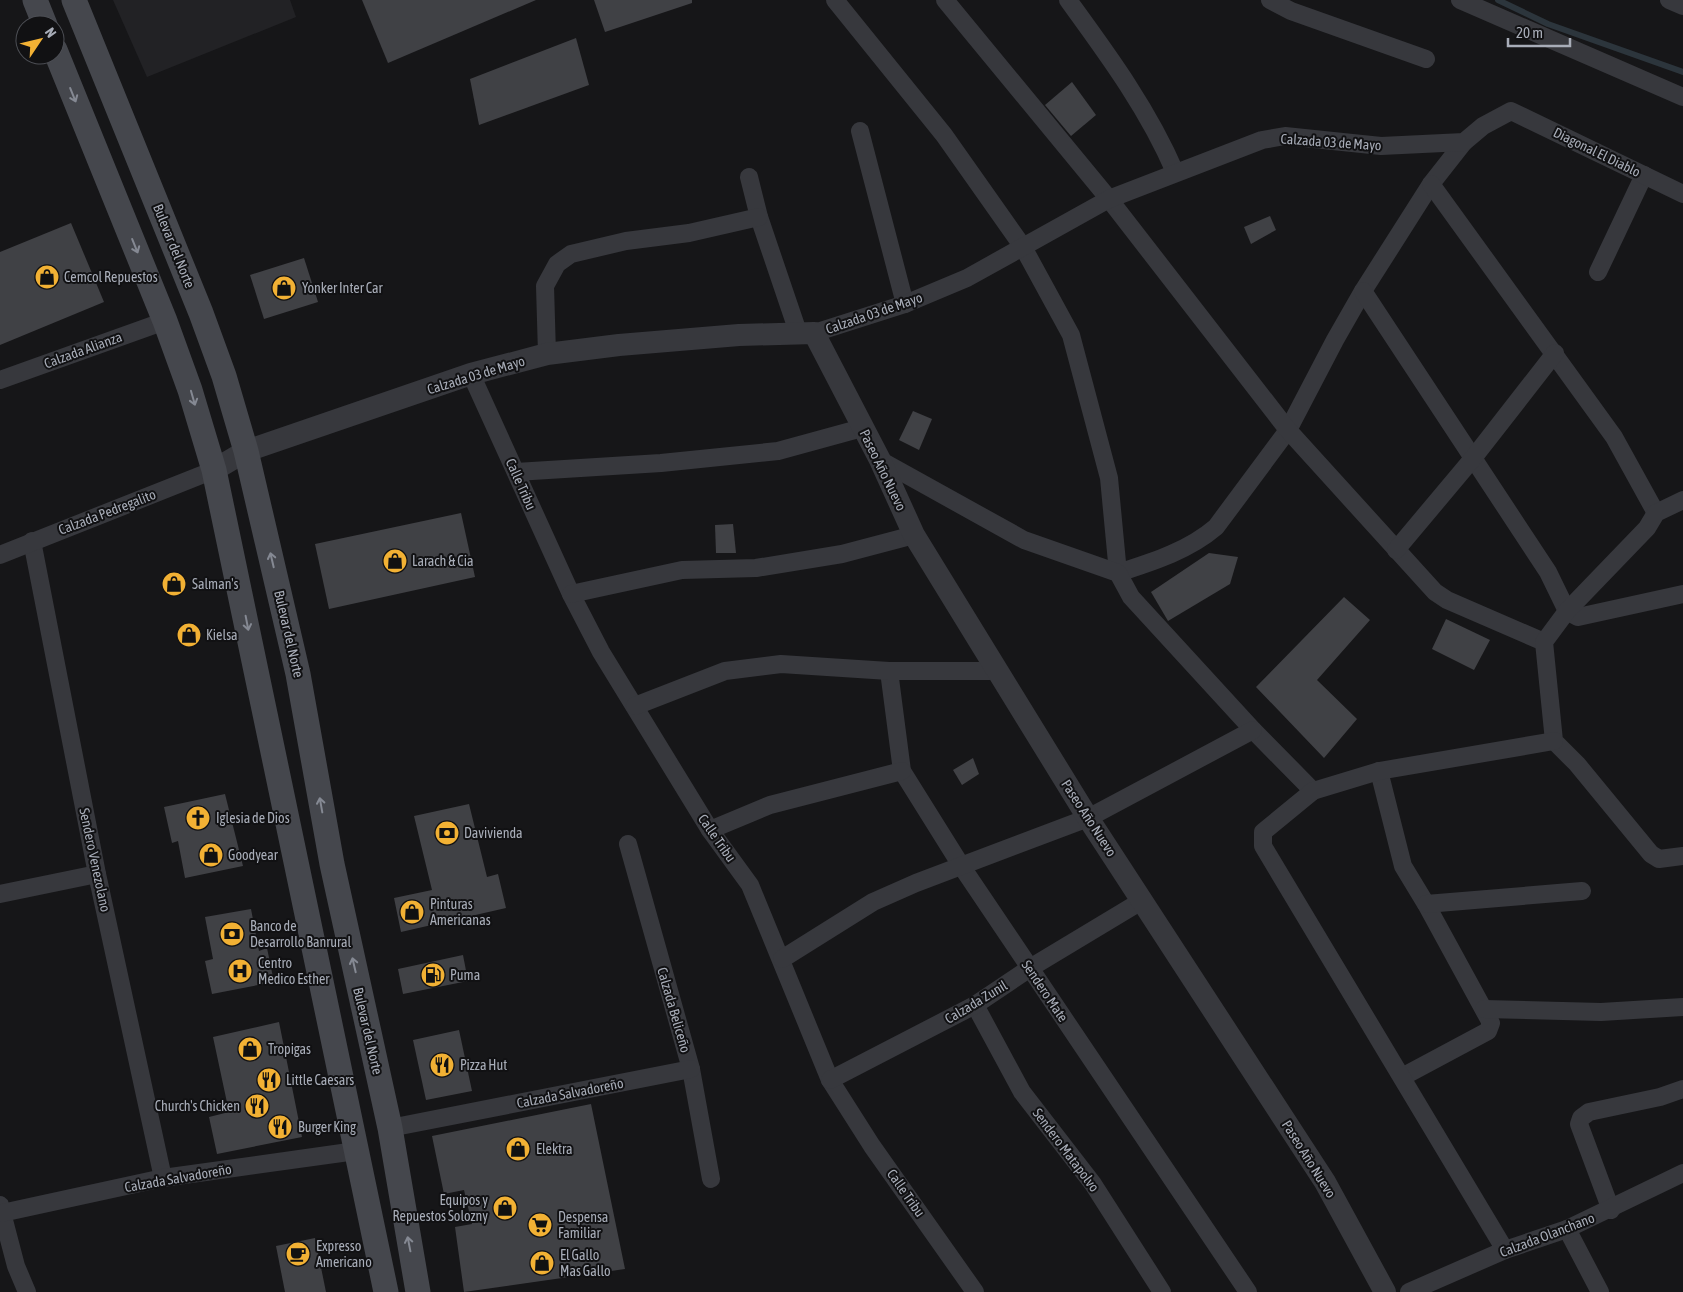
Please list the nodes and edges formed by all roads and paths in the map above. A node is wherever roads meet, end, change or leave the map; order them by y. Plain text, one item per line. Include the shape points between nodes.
1 (35, 0) edge
2 (74, 0) edge
3 (835, 0) edge
4 (945, 0) edge
5 (1068, 0) edge
6 (1270, 0) edge
7 (1460, 0) edge
8 (1669, 0) edge
9 (1683, 6) edge
10 (41, 15) edge
11 (1426, 59) dead end
12 (61, 65) edge
13 (1683, 97) edge
14 (860, 131) dead end
15 (1464, 142) junction
16 (1175, 172) junction
17 (1644, 175) junction
18 (750, 177) dead end
19 (1431, 184) junction
20 (1683, 194) edge
21 (1108, 198) junction
22 (759, 217) junction
23 (1023, 247) junction
24 (1598, 272) dead end
25 (1363, 291) junction
26 (905, 304) junction
27 (165, 321) junction
28 (806, 334) junction
29 (1555, 353) junction
30 (547, 354) junction
31 (471, 374) junction
32 (0, 380) edge
33 (862, 428) junction
34 (1288, 430) junction
35 (246, 450) junction
36 (1474, 457) junction
37 (880, 460) junction
38 (214, 470) junction
39 (516, 472) junction
40 (1683, 500) edge
41 (1656, 513) junction
42 (914, 535) junction
43 (32, 541) junction
44 (1396, 550) junction
45 (0, 555) edge
46 (1118, 573) junction
47 (571, 594) junction
48 (1683, 594) edge
49 (1567, 611) junction
50 (1544, 642) junction
51 (889, 671) junction
52 (997, 671) junction
53 (635, 706) junction
54 (1253, 730) junction
55 (1554, 741) junction
56 (902, 771) junction
57 (1379, 771) junction
58 (1313, 791) junction
59 (1088, 818) junction
60 (710, 830) junction
61 (628, 844) dead end
62 (1683, 856) edge
63 (962, 867) junction
64 (97, 874) junction
65 (1582, 891) dead end
66 (0, 894) edge
67 (1143, 900) junction
68 (1426, 904) junction
69 (782, 959) junction
70 (1030, 968) junction
71 (975, 1005) junction
72 (1683, 1007) edge
73 (1484, 1010) junction
74 (691, 1070) junction
75 (1402, 1076) junction
76 (830, 1080) junction
77 (1683, 1089) edge
78 (390, 1128) junction
79 (356, 1151) junction
80 (1683, 1173) edge
81 (163, 1178) junction
82 (711, 1179) dead end
83 (1, 1209) edge
84 (1611, 1210) junction
85 (1567, 1229) junction
86 (1505, 1250) junction
87 (27, 1292) edge
88 (386, 1292) edge
89 (418, 1292) edge
90 (975, 1292) edge
91 (1162, 1292) edge
92 (1248, 1292) edge
93 (1385, 1292) edge
94 (1409, 1292) edge
95 (1600, 1292) edge

1 - 10 main road
2 - 35 main road, Bulevar del Norte via 200,313 224,376
3 - 23 street via 944,135
4 - 21 street
5 - 16 street via 1117,66 1161,139
6 - 11 street via 1291,11
7 - 13 street
8 - 9 street
12 -> 27 main road
14 - 26 street
15 - 16 street, Calzada 03 de Mayo via 1381,146 1285,136 1262,140
15 - 17 street, Diagonal El Diablo via 1483,126 1510,111
15 - 19 street
16 - 21 street, Calzada 03 de Mayo
17 - 20 street, Diagonal El Diablo
17 - 24 street
18 - 22 street, Paseo Año Nuevo
19 - 25 street
19 - 29 street
21 - 23 street, Calzada 03 de Mayo
21 - 34 street
22 - 28 street, Paseo Año Nuevo
22 - 30 street via 571,254 557,264 545,286
23 - 26 street, Calzada 03 de Mayo via 967,278
23 - 46 street via 1071,335 1108,478
25 - 34 street
25 - 36 street
26 - 28 street, Calzada 03 de Mayo
27 - 32 street, Calzada Alianza
27 -> 38 main road
28 - 30 street, Calzada 03 de Mayo via 739,335
28 - 33 street, Paseo Año Nuevo
29 - 36 street
29 - 41 street via 1614,437
30 - 31 street, Calzada 03 de Mayo
31 - 35 street, Calzada 03 de Mayo
31 - 39 street, Calle Tribu
33 - 37 street, Paseo Año Nuevo
33 - 39 street via 778,451 661,463
34 - 44 street
34 - 46 street via 1216,527 1202,540
35 - 38 street, Calzada 03 de Mayo
78 -> 35 main road, Bulevar del Norte via 332,864 298,674
36 - 44 street
36 - 49 street via 1548,572
37 - 42 street, Paseo Año Nuevo
37 - 46 street via 1024,540
38 - 43 street, Calzada Pedregalito
38 -> 79 main road
39 - 47 street, Calle Tribu
40 - 41 street
41 - 49 street via 1647,528
42 - 47 street via 842,554 756,568 682,570
42 - 52 street, Paseo Año Nuevo
43 - 45 street, Calzada Pedregalito
43 - 64 street, Sendero Venezolano
44 - 50 street via 1435,592 1447,600
46 - 54 street via 1130,597
47 - 53 street, Calle Tribu via 600,652
48 - 49 street via 1578,617
49 - 50 street
50 - 55 street
51 - 52 street
51 - 53 street via 781,664 725,671
51 - 56 street, Sendero Mate
52 - 59 street, Paseo Año Nuevo
53 - 60 street, Calle Tribu
54 - 58 street
54 - 59 street
55 - 57 street
55 - 62 street via 1651,854 1659,859
56 - 60 street via 770,805
56 - 63 street, Sendero Mate
57 - 58 street
57 - 68 street via 1403,866
58 - 75 street via 1263,832 1263,846
59 - 63 street
59 - 67 street, Paseo Año Nuevo
60 - 69 street, Calle Tribu via 750,885
61 - 74 street, Calzada Beliceño
63 - 69 street via 873,902
63 - 70 street, Sendero Mate
64 - 66 street
64 - 81 street, Sendero Venezolano
65 - 68 street
67 - 70 street, Calzada Zunil
67 - 93 street, Paseo Año Nuevo via 1325,1182
68 - 73 street
69 - 76 street, Calle Tribu
70 - 71 street, Calzada Zunil
70 - 92 street, Sendero Mate
71 - 76 street, Calzada Zunil
71 - 91 street, Sendero Matapolvo via 1022,1092 1093,1184
72 - 73 street via 1601,1012
73 - 75 street via 1491,1023 1488,1031
74 - 78 street, Calzada Salvadoreño
74 - 82 street, Calzada Beliceño
75 - 86 street
76 - 90 street, Calle Tribu via 872,1146
77 - 84 street via 1589,1112 1581,1118 1579,1124
89 -> 78 main road, Bulevar del Norte
79 - 81 street, Calzada Salvadoreño
79 - 88 main road
80 - 84 street, Calzada Olanchano
81 - 83 street, Calzada Salvadoreño
83 - 87 street via 16,1266
84 - 85 street, Calzada Olanchano
85 - 86 street, Calzada Olanchano
85 - 95 street
86 - 94 street, Calzada Olanchano

